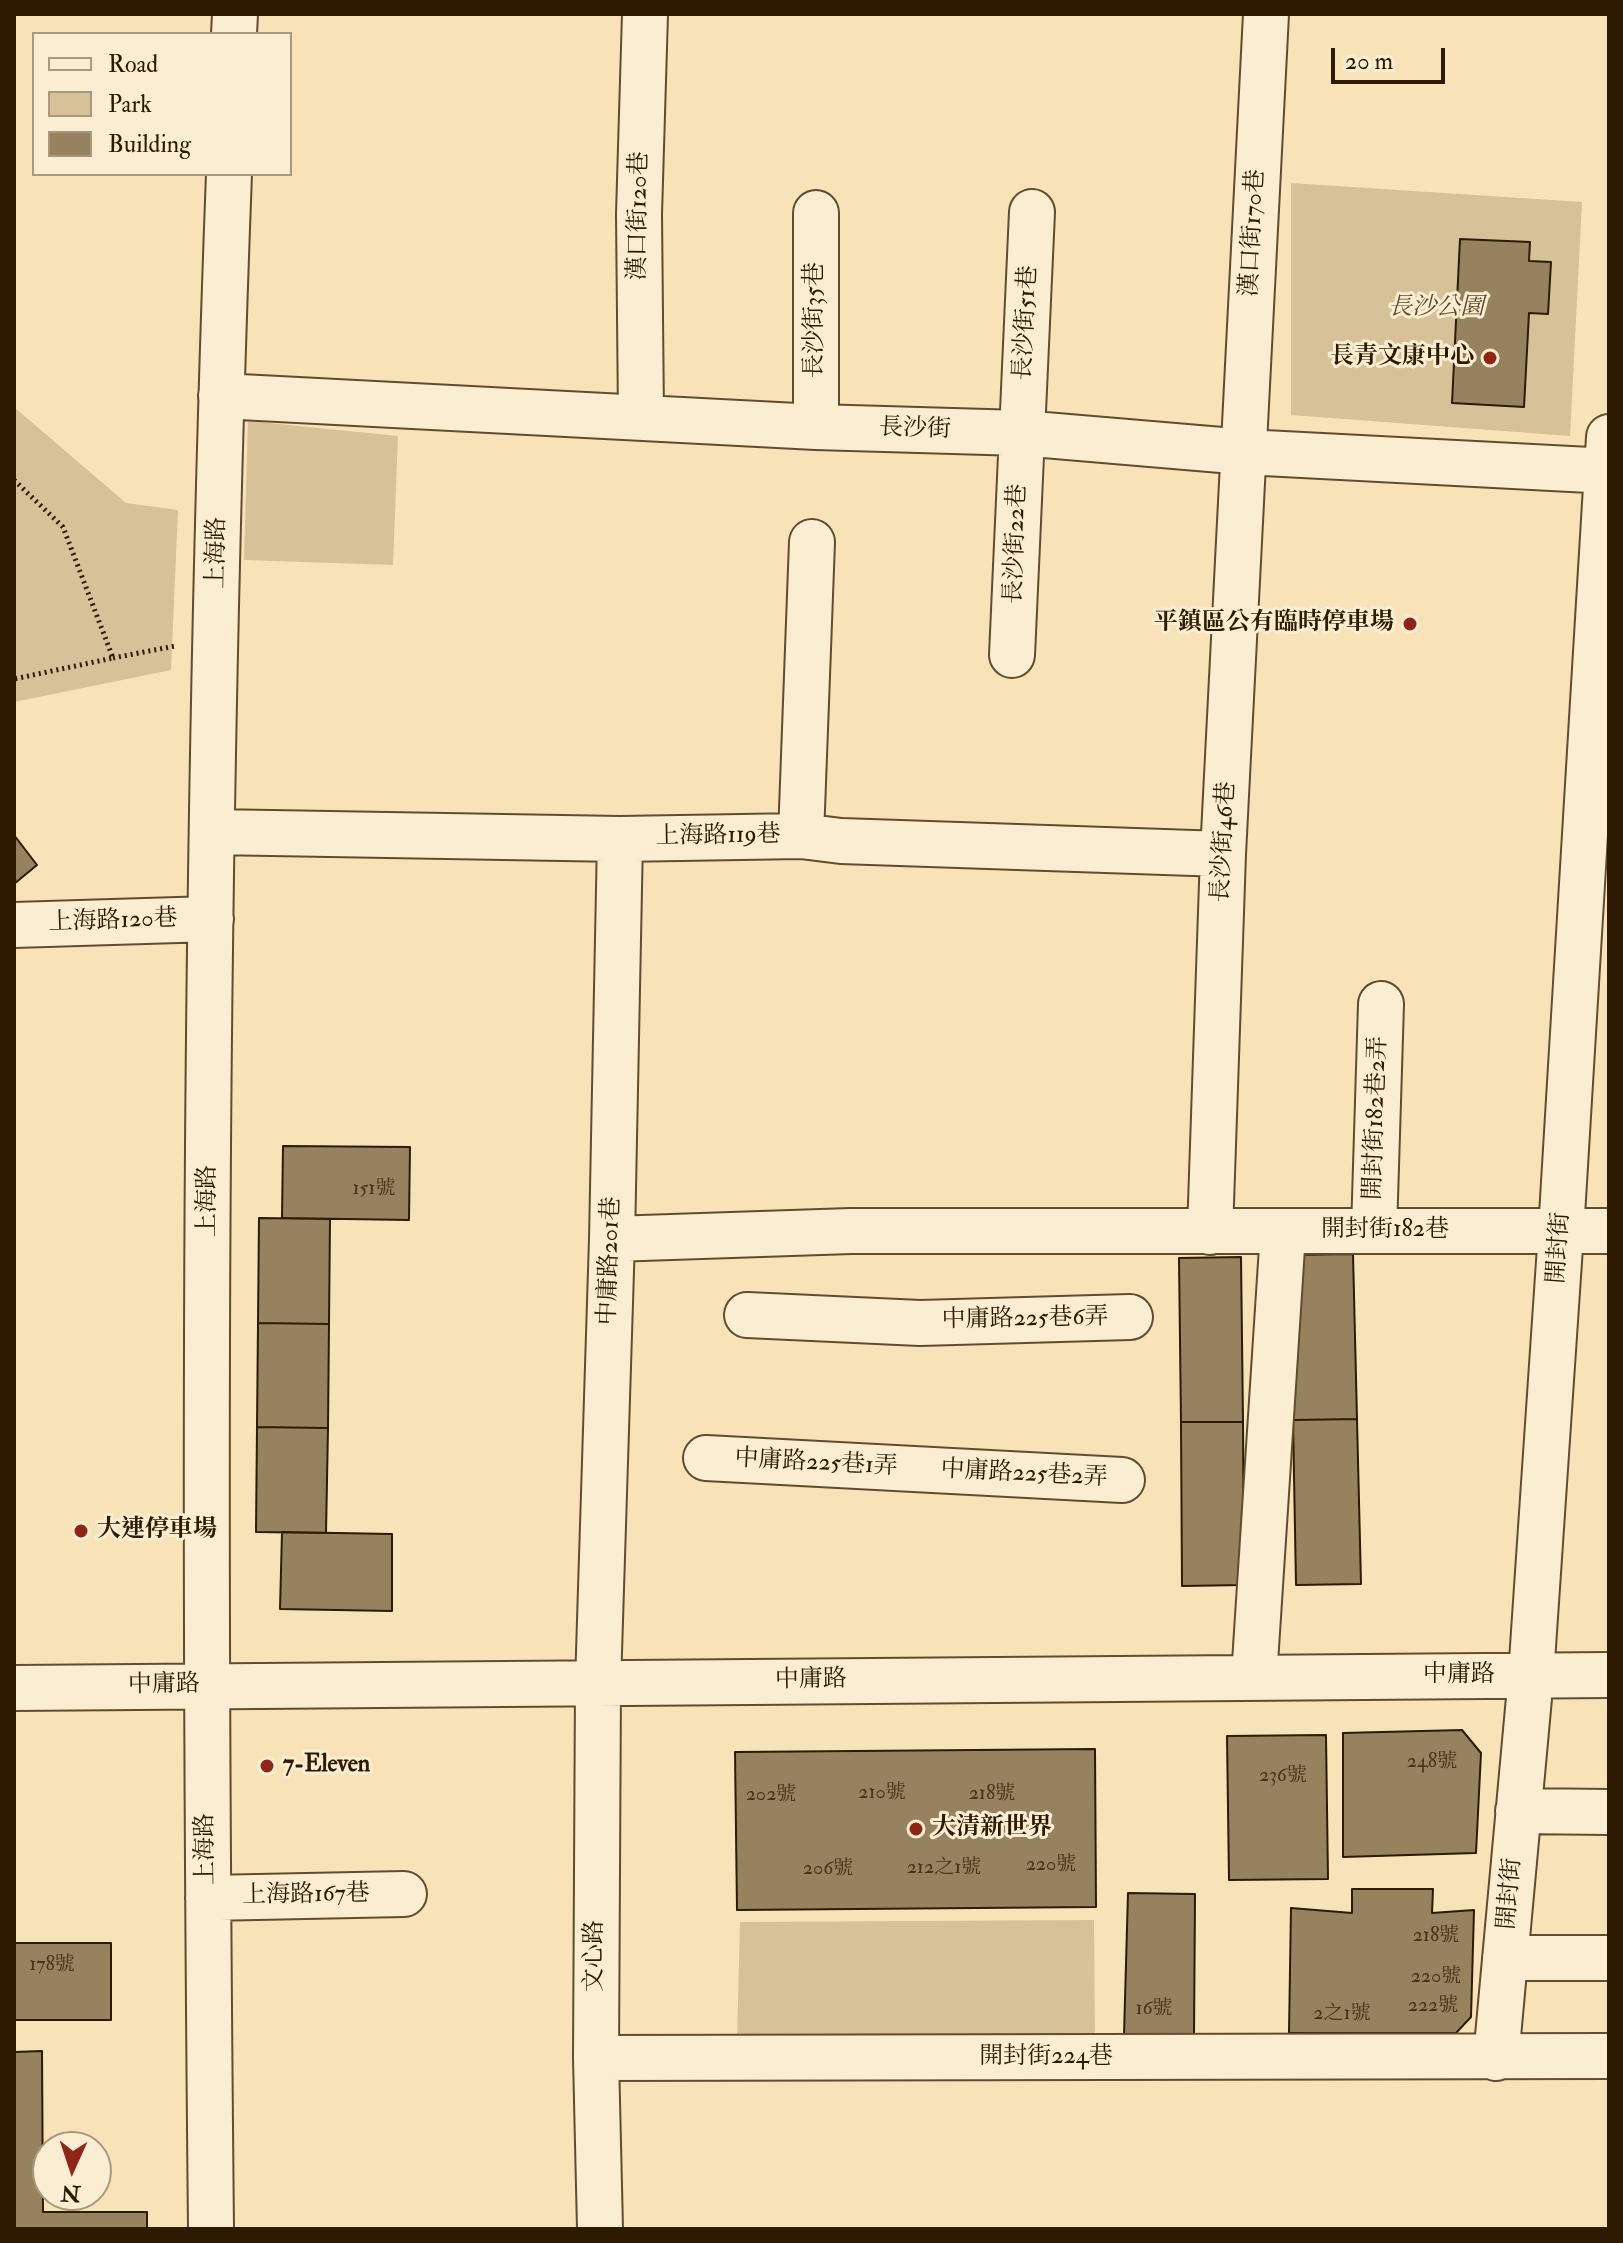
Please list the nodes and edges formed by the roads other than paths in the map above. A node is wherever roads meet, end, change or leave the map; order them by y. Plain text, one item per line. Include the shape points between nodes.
1 (645, 14) edge
2 (1266, 14) edge
3 (229, 176) edge
4 (1032, 212) dead end
5 (816, 213) dead end
6 (221, 396) junction
7 (641, 417) junction
8 (816, 427) junction
9 (1021, 433) junction
10 (1245, 452) junction
11 (1608, 459) edge
12 (812, 542) dead end
13 (1012, 655) dead end
14 (1600, 733) edge
15 (213, 832) junction
16 (801, 836) junction
17 (620, 839) junction
18 (1223, 854) junction
19 (211, 919) junction
20 (14, 925) edge
21 (1593, 978) edge
22 (1381, 1004) dead end
23 (1374, 1231) junction
24 (1609, 1231) edge
25 (1210, 1232) junction
26 (1283, 1232) junction
27 (1561, 1232) junction
28 (612, 1239) junction
29 (747, 1315) dead end
30 (1130, 1317) dead end
31 (706, 1458) dead end
32 (926, 1469) joint
33 (1122, 1480) dead end
34 (1609, 1675) edge
35 (1531, 1676) junction
36 (1254, 1678) junction
37 (598, 1684) junction
38 (205, 1686) junction
39 (14, 1688) edge
40 (1518, 1811) junction
41 (1609, 1812) edge
42 (404, 1894) dead end
43 (208, 1898) junction
44 (1505, 1958) junction
45 (1609, 1958) edge
46 (1609, 2056) edge
47 (596, 2058) junction
48 (1496, 2058) junction
49 (211, 2229) edge
50 (600, 2229) edge

1 - 7 street, 漢口街120巷 via 639,214
2 - 10 street, 漢口街170巷
3 - 6 street, 上海路
4 - 9 street, 長沙街51巷
5 - 8 street, 長沙街35巷
6 - 7 street, 長沙街
6 - 15 street, 上海路
7 - 8 street, 長沙街
8 - 9 street, 長沙街
9 - 10 street, 長沙街
9 - 13 street, 長沙街22巷
10 - 11 street, 長沙街
10 - 18 street, 長沙街46巷
11 - 14 street, 開封街
12 - 16 street
14 - 21 street, 開封街
15 - 17 street, 上海路119巷
15 - 19 street, 上海路
16 - 17 street, 上海路119巷
16 - 18 street, 上海路119巷
17 - 28 street, 中庸路201巷
18 - 25 street, 長沙街46巷
19 - 20 street, 上海路120巷
19 - 38 street, 上海路
21 - 27 street, 開封街
22 - 23 street, 開封街182巷2弄
23 - 26 street, 開封街182巷
23 - 27 street, 開封街182巷
24 - 27 street, 開封街182巷
25 - 26 street, 開封街182巷
25 - 28 street, 開封街182巷 via 851,1231
26 - 36 street
27 - 35 street, 開封街
28 - 37 street, 中庸路201巷
29 - 30 street, 中庸路225巷6弄 via 920,1323
31 - 32 street, 中庸路225巷1弄
32 - 33 street, 中庸路225巷2弄
34 - 35 street, 中庸路
35 - 36 street, 中庸路
35 - 40 street, 開封街
36 - 37 street, 中庸路
37 - 38 street, 中庸路
37 - 47 street, 文心路
38 - 39 street, 中庸路
38 - 43 street, 上海路
40 - 41 street
40 - 44 street, 開封街
42 - 43 street, 上海路167巷
43 - 49 street, 上海路
44 - 45 street
44 - 48 street, 開封街
46 - 48 street, 開封街224巷
47 - 48 street, 開封街224巷
47 - 50 street, 文心路

